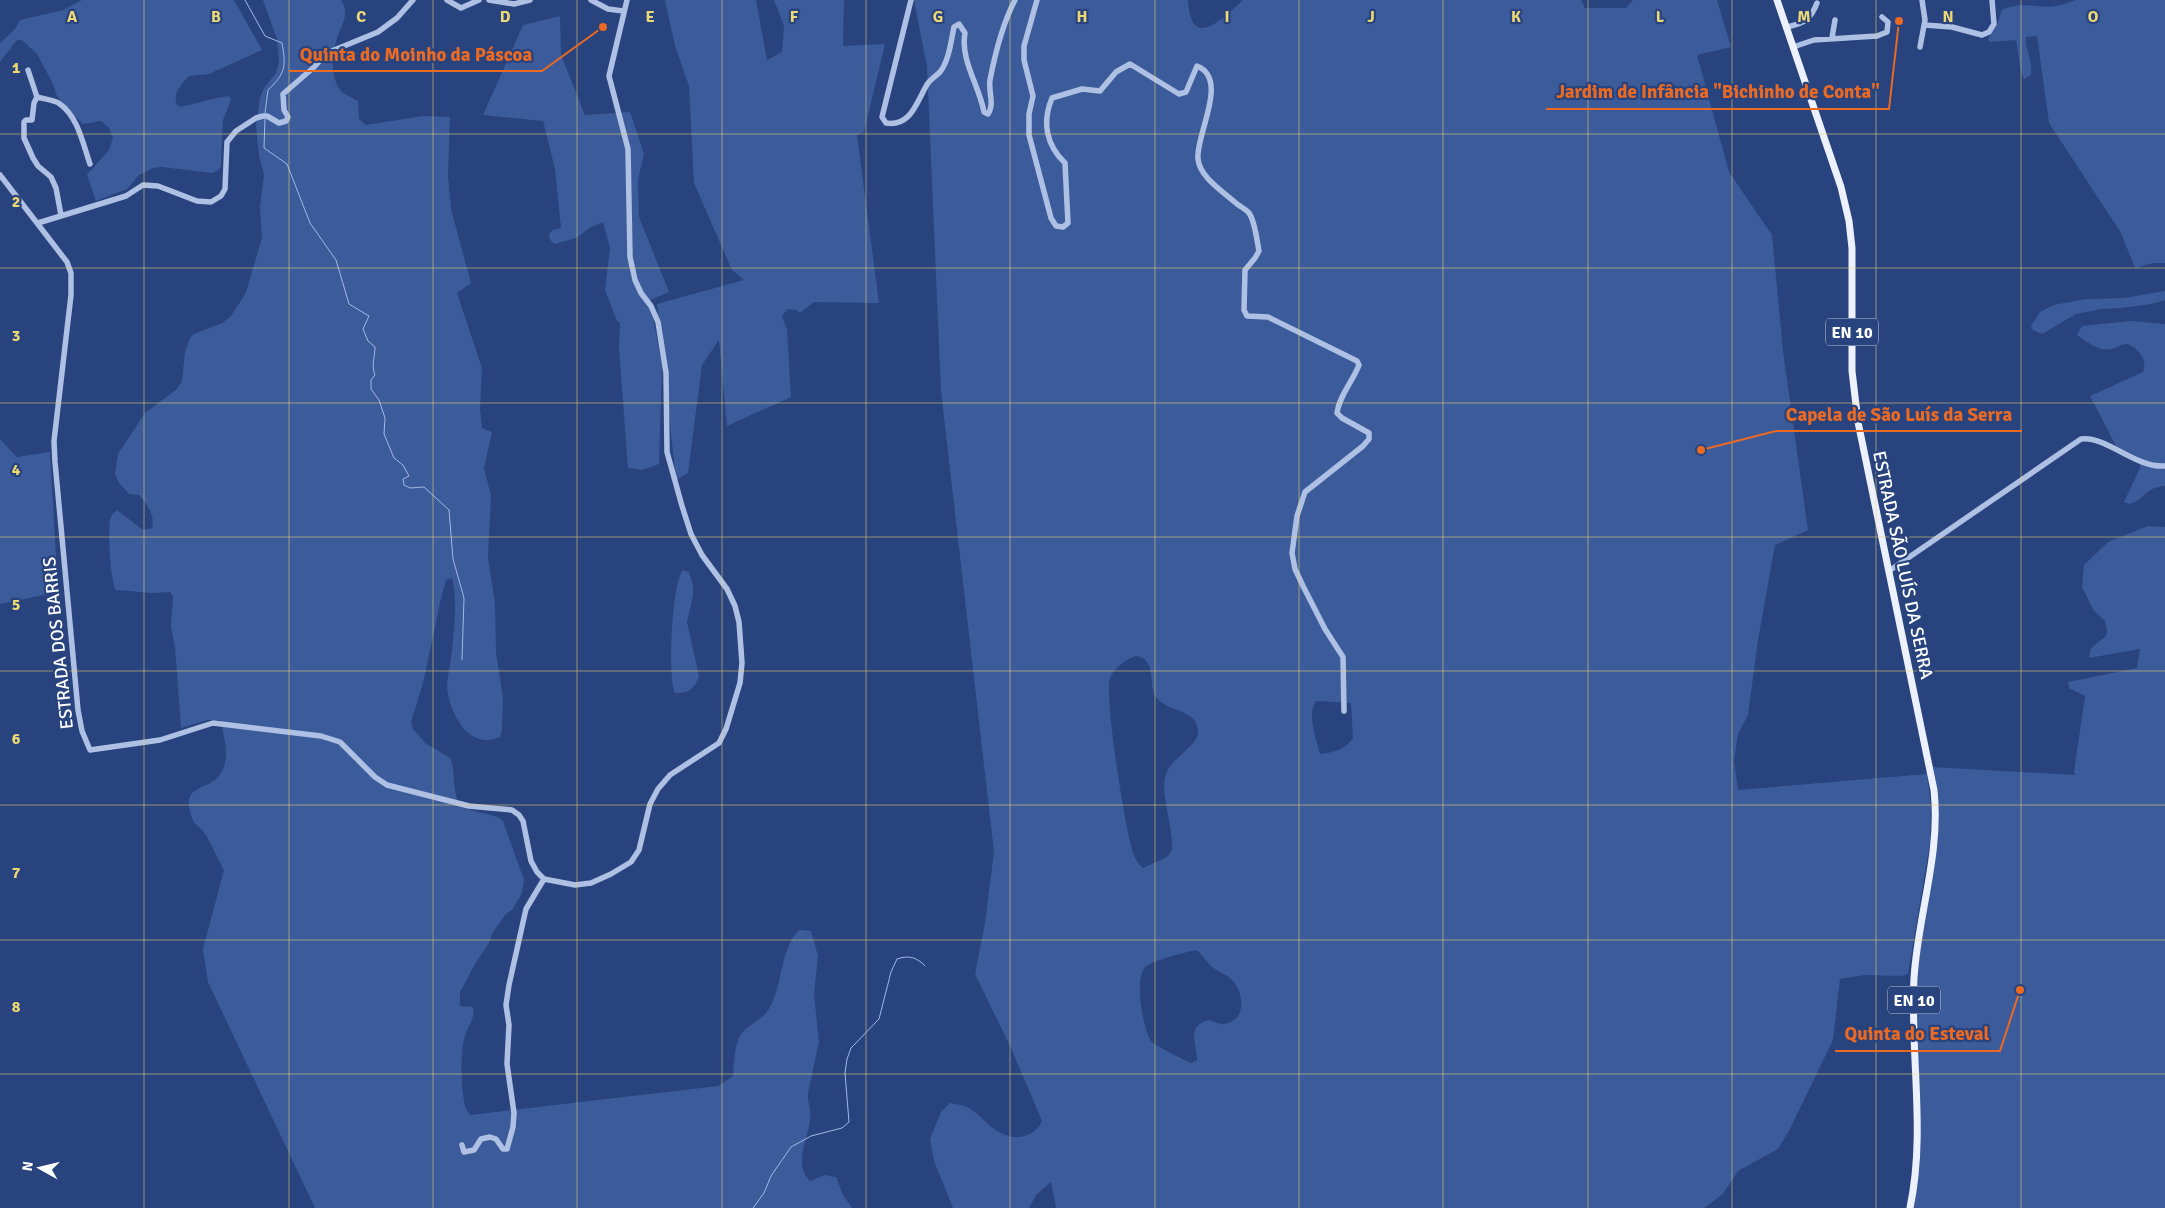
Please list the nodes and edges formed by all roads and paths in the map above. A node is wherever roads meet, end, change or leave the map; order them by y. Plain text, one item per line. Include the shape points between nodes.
1 (413, 0) edge
2 (447, 0) edge
3 (479, 0) edge
4 (489, 0) edge
5 (530, 0) edge
6 (591, 0) edge
7 (627, 0) edge
8 (911, 0) edge
9 (1015, 0) edge
10 (1037, 0) edge
11 (1777, 0) edge
12 (1922, 0) edge
13 (1992, 0) edge
14 (1817, 3) dead end
15 (623, 11) junction
16 (1882, 17) dead end
17 (1835, 20) dead end
18 (1924, 25) junction
19 (1787, 27) junction
20 (1832, 38) junction
21 (1793, 47) junction
22 (1920, 47) dead end
23 (28, 70) dead end
24 (37, 97) junction
25 (90, 164) dead end
26 (0, 175) edge
27 (61, 215) junction
28 (38, 223) junction
29 (2165, 466) edge
30 (1889, 571) junction
31 (1344, 711) dead end
32 (544, 879) junction
33 (462, 1144) dead end
34 (1910, 1208) edge

1 - 27 street via 378,32 327,53 290,87 284,94 286,121 279,123 264,116 236,131 227,142 222,196 204,202 158,186 143,185 126,196
2 - 3 street via 461,8
4 - 5 street via 514,4
6 - 15 street via 608,10
7 - 15 street
8 - 9 street via 882,117 886,123 903,120 914,110 928,82 946,62 954,27 959,24 965,33 963,45 982,97 984,112 988,114 992,108 990,81
10 - 31 street via 1024,46 1033,96 1029,135 1051,218 1056,226 1063,227 1068,223 1065,163 1054,152 1047,124 1047,110 1052,98 1082,89 1100,91 1116,72 1130,64 1178,94 1186,92 1197,66 1202,68 1211,87 1209,112 1197,155 1199,166 1210,180 1250,213 1259,251 1245,270 1244,310 1247,316 1268,317 1357,361 1359,365 1337,413 1369,432 1369,439 1305,492 1296,516 1292,553 1303,586 1343,657
11 - 19 main road, ESTRADA SÃO LUÍS DA SERRA / EN 10
12 - 18 street
13 - 18 street via 1994,24 1986,34
14 - 19 street via 1813,15 1803,23
15 - 32 street via 609,76 628,149 630,257 635,280 658,322 666,372 667,452 690,534 735,606 742,663 734,705 719,743 670,775 658,789 650,804 639,850 631,862 590,883 575,885
16 - 20 street via 1888,22 1887,32 1842,40
17 - 20 street
18 - 22 street
19 - 21 main road, ESTRADA SÃO LUÍS DA SERRA / EN 10
20 - 21 street
21 - 30 main road, ESTRADA SÃO LUÍS DA SERRA / EN 10 via 1841,187 1849,221 1854,394
23 - 24 street
24 - 25 street via 60,104 78,127
24 - 27 street via 32,120 24,122 24,138 38,166 51,177
26 - 28 street, ESTRADA DOS BARRIS
27 - 28 street
28 - 32 street, ESTRADA DOS BARRIS via 71,273 54,441 78,710 90,750 160,740 214,723 321,736 340,742 387,785 468,806 512,810 520,815 532,860
29 - 30 street via 2150,466 2099,442 2081,439
30 - 34 main road, ESTRADA SÃO LUÍS DA SERRA / EN 10 via 1931,771 1936,817 1934,852 1915,974 1918,1154
32 - 33 street via 526,909 506,1005 509,1025 507,1064 514,1113 507,1149 490,1137 480,1139 474,1150 464,1152

